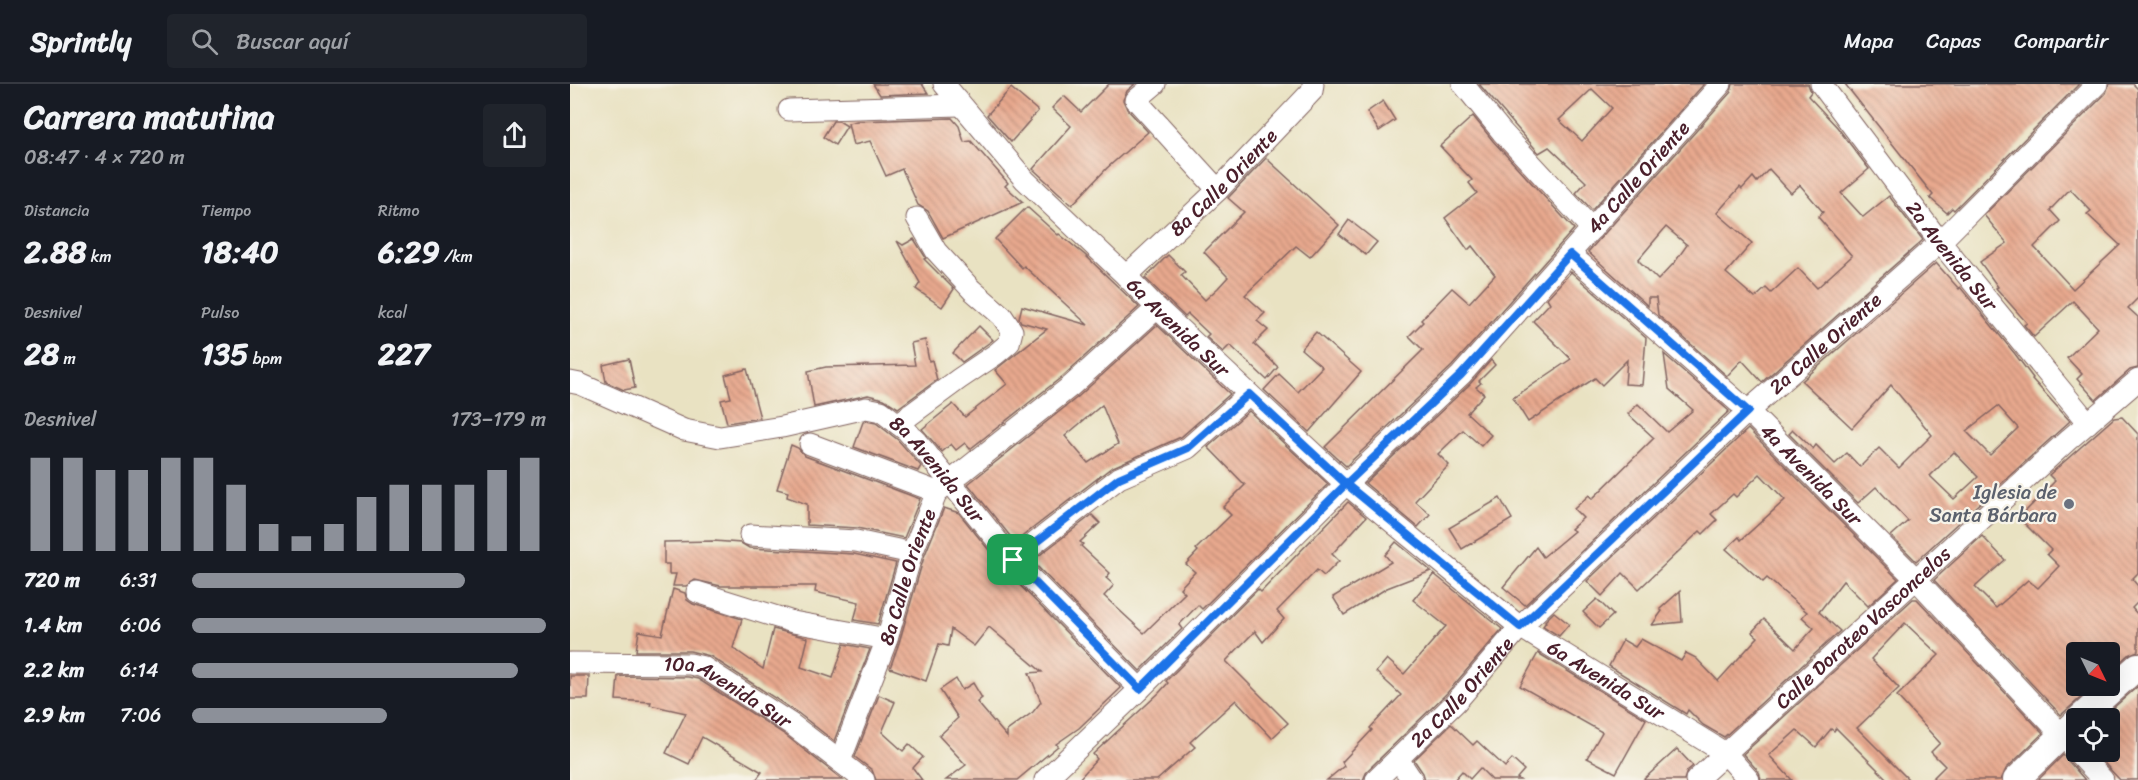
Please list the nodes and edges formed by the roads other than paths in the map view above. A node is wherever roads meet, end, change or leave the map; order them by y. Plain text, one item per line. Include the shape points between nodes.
1 (944, 84) edge
2 (1155, 84) edge
3 (1313, 84) edge
4 (1463, 84) edge
5 (1721, 84) edge
6 (1821, 84) edge
7 (2097, 84) edge
8 (960, 105) junction
9 (789, 110) dead end
10 (1218, 190) junction
11 (917, 218) dead end
12 (1592, 229) junction
13 (1940, 242) junction
14 (1570, 254) junction
15 (1126, 276) junction
16 (1157, 309) junction
17 (2138, 380) edge
18 (570, 382) edge
19 (1249, 394) junction
20 (1748, 411) junction
21 (2088, 423) junction
22 (898, 424) junction
23 (810, 444) dead end
24 (1346, 484) junction
25 (943, 487) junction
26 (750, 535) dead end
27 (912, 554) junction
28 (1013, 560) junction
29 (1916, 579) junction
30 (698, 592) dead end
31 (1520, 627) junction
32 (887, 639) junction
33 (570, 663) edge
34 (2138, 666) edge
35 (1140, 689) junction
36 (2099, 708) edge
37 (2066, 727) edge
38 (2066, 741) edge
39 (1725, 753) junction
40 (1398, 759) junction
41 (840, 761) junction
42 (2091, 762) edge
43 (864, 780) edge
44 (1045, 780) edge
45 (1376, 780) edge
46 (1412, 780) edge
47 (1696, 780) edge
48 (1749, 780) edge
49 (2016, 780) edge
50 (2103, 780) edge

1 - 8 street, 6a Avenida Sur
2 - 10 street via 1136,100
3 - 10 street, 8a Calle Oriente via 1312,91
4 - 12 street
5 - 12 street, 4a Calle Oriente
6 - 13 street, 2a Avenida Sur
7 - 13 street, 2a Calle Oriente
8 - 9 street
8 - 15 street, 6a Avenida Sur via 1025,180
10 - 15 street, 8a Calle Oriente
11 - 22 street via 936,251 1002,316 1012,331 1009,343 996,354
12 - 14 street, 4a Calle Oriente
13 - 20 street, 2a Calle Oriente
13 - 21 street, 2a Avenida Sur
14 - 20 street, 4a Avenida Sur
14 - 24 street, 4a Calle Oriente via 1461,375
15 - 16 street, 6a Avenida Sur
16 - 19 street, 6a Avenida Sur
16 - 25 street, 8a Calle Oriente via 1071,386
17 - 21 street, Calle Doroteo Vasconcelos
18 - 22 street, 8a Avenida Sur via 684,430 720,437 866,408 881,411
19 - 24 street, 6a Avenida Sur
19 - 28 street via 1188,448 1119,478
20 - 29 street, 4a Avenida Sur
20 - 31 street, 2a Calle Oriente
21 - 29 street, Calle Doroteo Vasconcelos
22 - 25 street, 8a Avenida Sur via 928,454
23 - 25 street
24 - 31 street, 6a Avenida Sur
24 - 35 street, 4a Calle Oriente
25 - 27 street, 8a Calle Oriente
25 - 28 street, 8a Avenida Sur
26 - 27 street via 856,541
27 - 32 street, 8a Calle Oriente
28 - 35 street, 8a Avenida Sur
29 - 37 street, 4a Avenida Sur
29 - 39 street, Calle Doroteo Vasconcelos
30 - 32 street via 793,622
31 - 39 street, 6a Avenida Sur
31 - 40 street, 2a Calle Oriente via 1456,702
32 - 41 street, 8a Calle Oriente
33 - 41 street, 10a Avenida Sur via 703,667
34 - 36 street
35 - 44 street, 4a Calle Oriente
38 - 49 street
39 - 47 street, Calle Doroteo Vasconcelos
39 - 48 street, 6a Avenida Sur
40 - 45 street, 2a Calle Oriente
40 - 46 street
41 - 43 street, 10a Avenida Sur
42 - 50 street, 4a Avenida Sur

